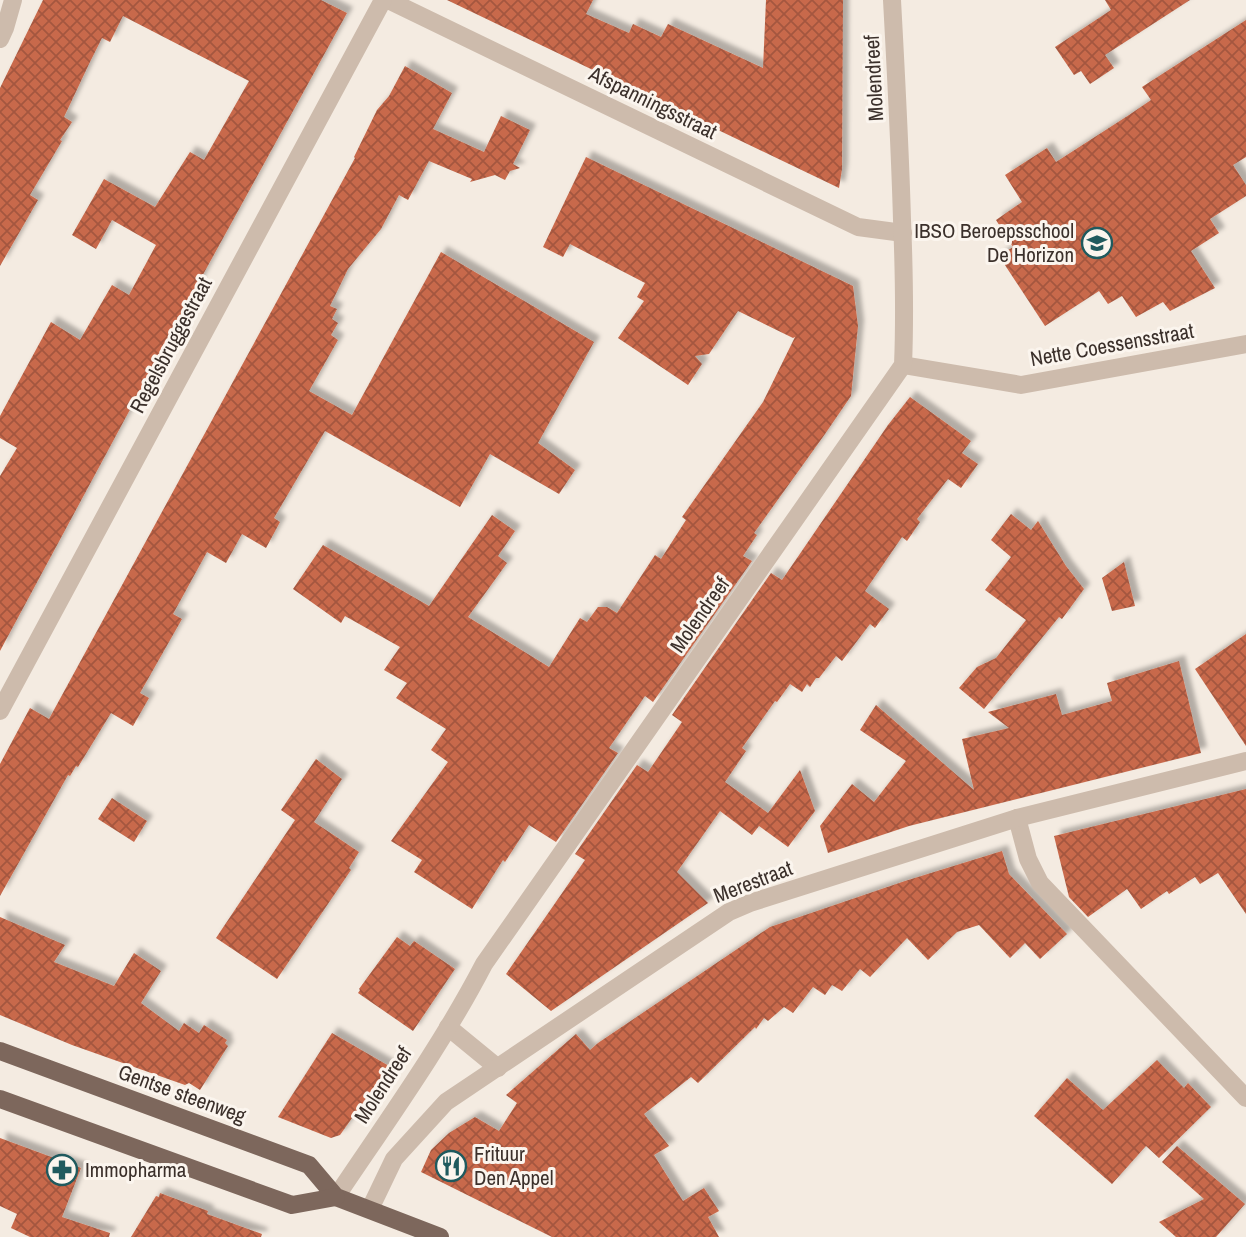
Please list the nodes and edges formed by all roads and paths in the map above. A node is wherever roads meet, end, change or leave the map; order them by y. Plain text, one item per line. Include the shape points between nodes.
1 (13, 0) edge
2 (385, 0) edge
3 (892, 0) edge
4 (0, 39) edge
5 (902, 233) junction
6 (1246, 344) edge
7 (903, 365) junction
8 (0, 711) edge
9 (1246, 761) edge
10 (1017, 818) junction
11 (448, 1027) junction
12 (0, 1051) edge
13 (498, 1068) junction
14 (1246, 1098) edge
15 (0, 1099) edge
16 (335, 1196) junction
17 (370, 1209) junction
18 (430, 1235) edge

1 - 4 street
2 - 5 street, Afspanningsstraat via 858,227
2 - 8 street, Regelsbruggestraat
3 - 5 street, Molendreef
5 - 7 street, Molendreef
6 - 7 street, Nette Coessensstraat via 1021,385
7 - 11 street, Molendreef via 484,964
9 - 10 street, Merestraat
10 - 13 street, Merestraat via 729,912
10 - 14 street via 1040,883
11 - 13 street
11 - 16 street, Molendreef
12 - 16 main road, Gentse steenweg via 309,1165
13 - 17 street, Merestraat via 446,1102 394,1159
15 - 16 main road via 292,1205
16 - 17 main road, Gentse steenweg
17 - 18 main road, Gentse steenweg

